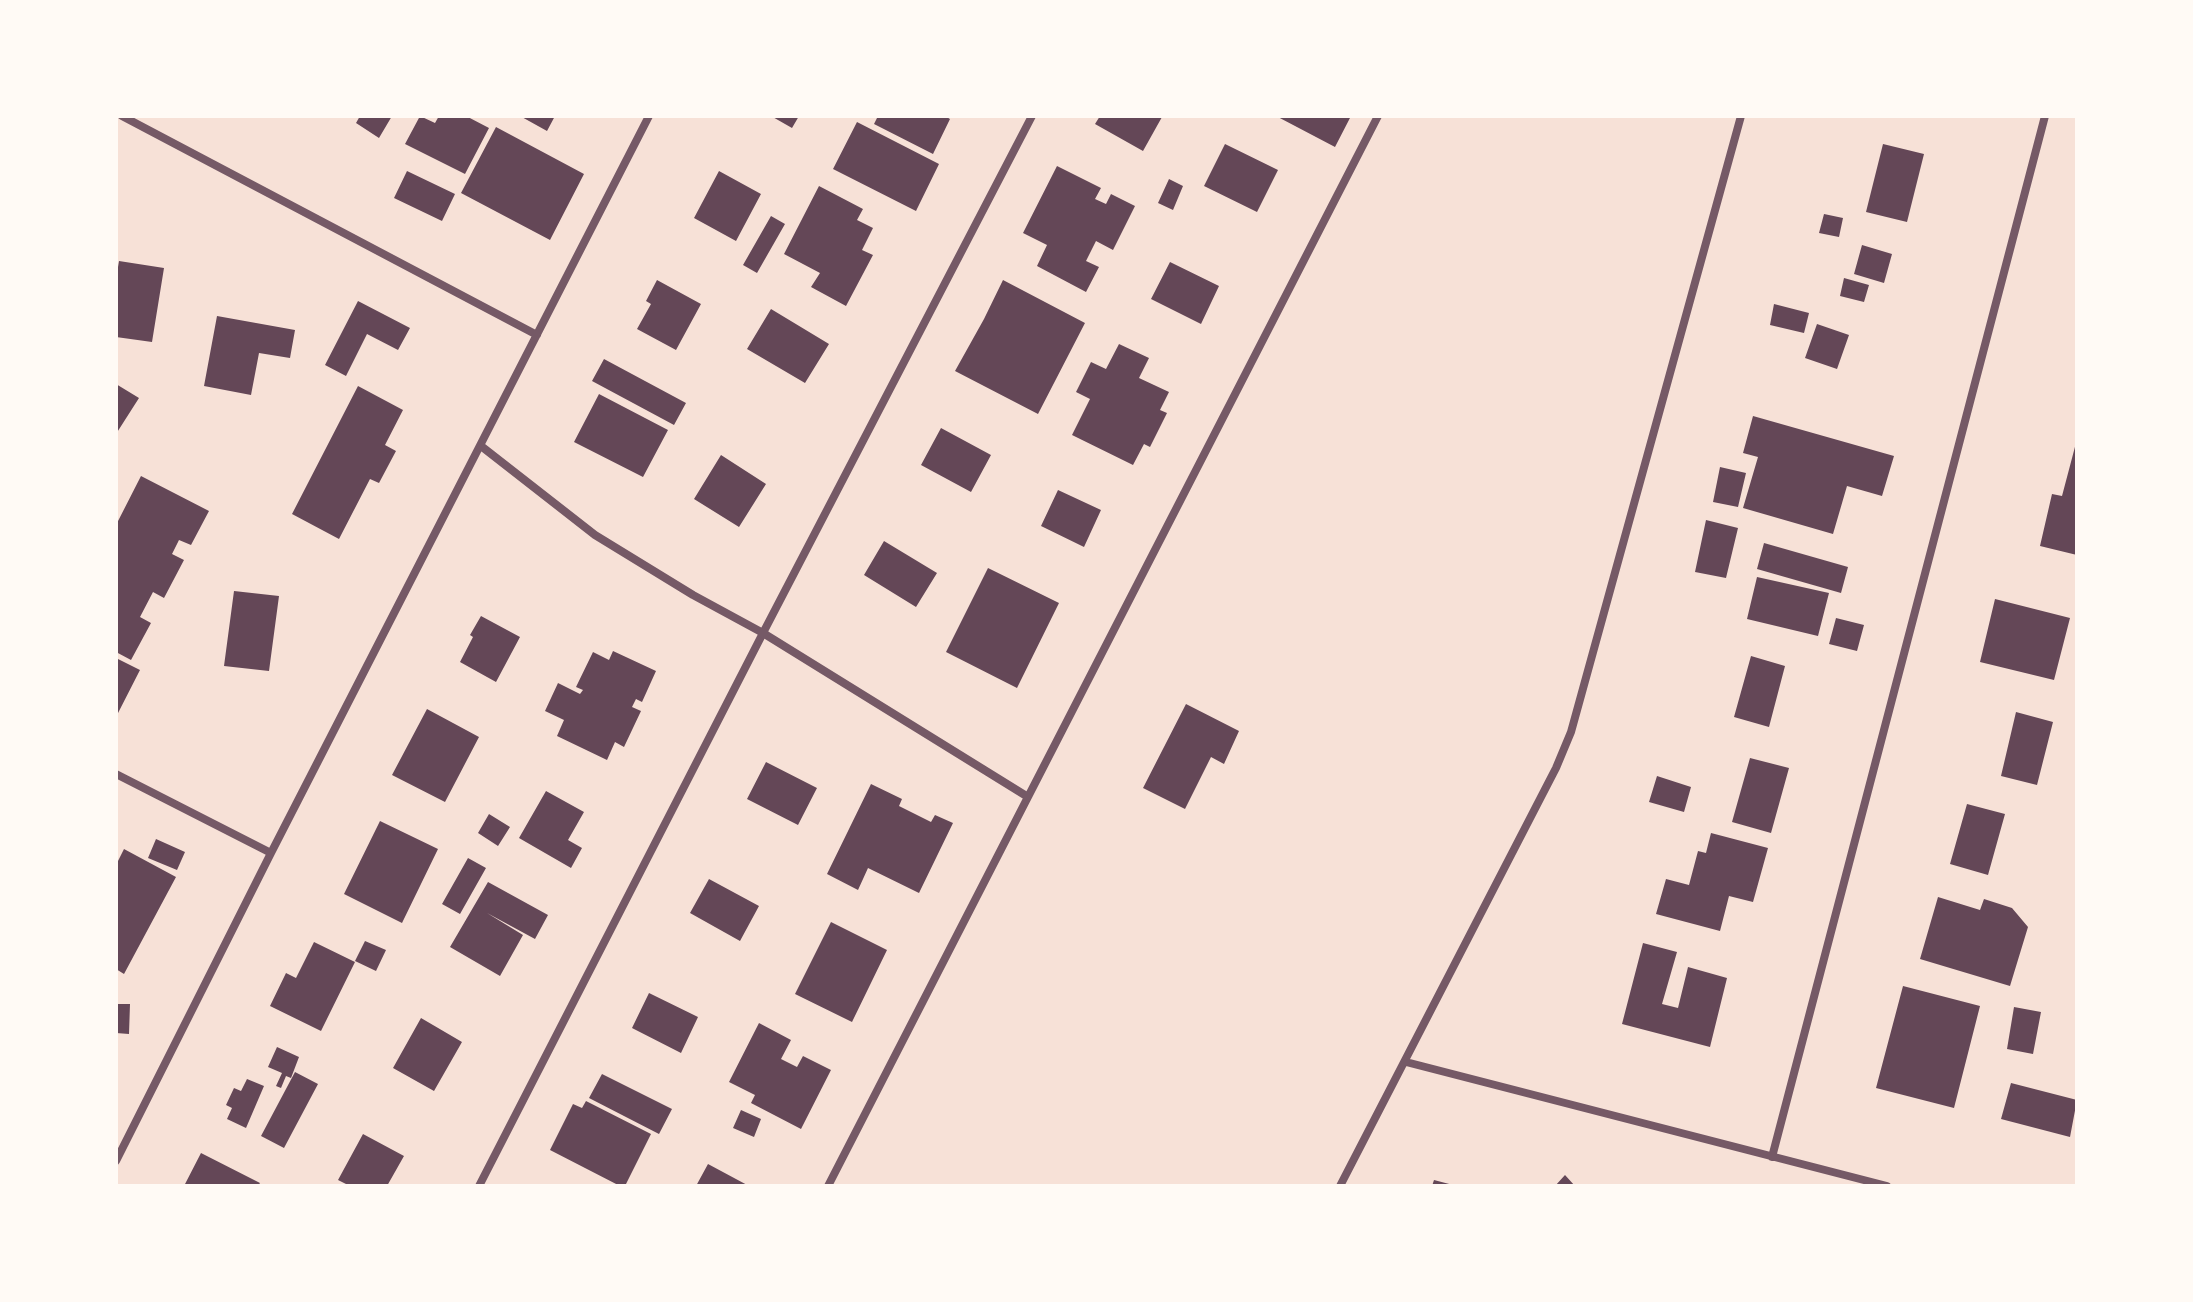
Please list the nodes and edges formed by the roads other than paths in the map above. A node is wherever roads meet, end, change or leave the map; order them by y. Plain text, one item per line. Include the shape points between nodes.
1 (122, 116) edge
2 (649, 116) edge
3 (1032, 116) edge
4 (1378, 116) edge
5 (1741, 116) edge
6 (2045, 116) edge
7 (537, 335) junction
8 (481, 446) junction
9 (763, 633) junction
10 (116, 774) edge
11 (1028, 797) junction
12 (271, 853) junction
13 (1406, 1062) junction
14 (1772, 1157) junction
15 (116, 1161) edge
16 (479, 1186) edge
17 (828, 1186) edge
18 (1340, 1186) edge
19 (1887, 1186) edge

1 - 7 street
2 - 7 street
3 - 9 street
4 - 11 street
5 - 13 street via 1571,732
6 - 14 street
7 - 8 street
8 - 9 street via 595,535
8 - 12 street
9 - 11 street
9 - 16 street
10 - 12 street
11 - 17 street
12 - 15 street
13 - 14 street
13 - 18 street
14 - 19 street

